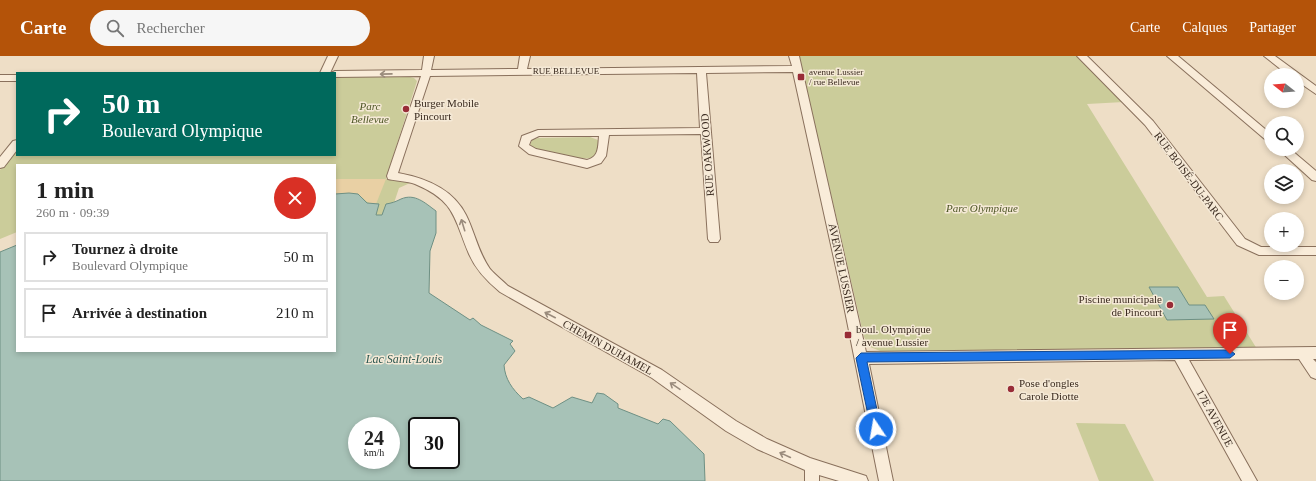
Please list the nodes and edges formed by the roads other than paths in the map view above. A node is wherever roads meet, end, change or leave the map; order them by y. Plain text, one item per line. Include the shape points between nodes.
1 (333, 56) edge
2 (429, 56) edge
3 (525, 56) edge
4 (794, 56) edge
5 (1082, 56) edge
6 (1172, 56) edge
7 (1269, 56) edge
8 (1285, 68) edge
9 (798, 69) junction
10 (701, 70) junction
11 (325, 72) edge
12 (522, 72) junction
13 (425, 73) junction
14 (336, 74) edge
15 (0, 78) edge
16 (16, 78) edge
17 (1304, 82) edge
18 (1316, 91) edge
19 (706, 131) junction
20 (604, 133) junction
21 (1264, 133) edge
22 (16, 144) edge
23 (1291, 156) edge
24 (0, 164) edge
25 (1316, 177) edge
26 (714, 239) dead end
27 (1316, 251) edge
28 (1302, 353) junction
29 (1316, 353) edge
30 (1179, 355) junction
31 (861, 358) junction
32 (1316, 373) edge
33 (812, 466) junction
34 (812, 481) edge
35 (861, 481) edge
36 (886, 481) edge
37 (1250, 481) edge

1 - 11 street
2 - 13 street
3 - 12 street
4 - 9 street, AVENUE LUSSIER
5 - 27 street, RUE BOISÉ-DU-PARC via 1148,123 1241,242 1259,251
6 - 21 street
7 - 8 street
9 - 10 street, RUE BELLEVUE
9 - 31 street, AVENUE LUSSIER
10 - 12 street, RUE BELLEVUE
10 - 19 street, RUE OAKWOOD
12 - 13 street, RUE BELLEVUE
13 -> 14 street, RUE BELLEVUE
33 -> 13 street, CHEMIN DUHAMEL via 750,437 657,374 504,289 487,274 475,255 461,216 451,201 435,189 416,180 392,176 425,80
15 - 16 street
17 - 18 street
19 - 20 street
19 - 26 street, RUE OAKWOOD
20 - 20 street via 538,133 526,138 524,146 533,152 587,164 597,161 602,154
22 - 24 street
23 - 25 street
28 - 29 street
28 - 30 street
28 - 32 street
30 - 31 street
30 - 37 street, 17E AVENUE
31 - 36 street, AVENUE LUSSIER
33 - 34 street
33 - 35 street, CHEMIN DUHAMEL

